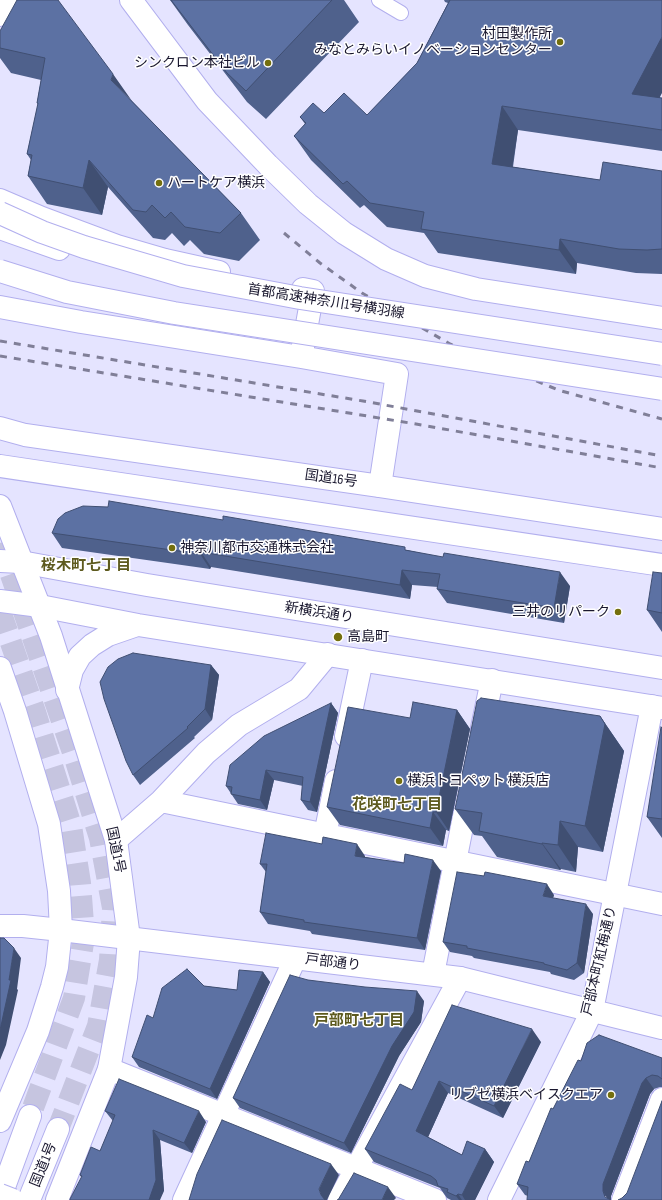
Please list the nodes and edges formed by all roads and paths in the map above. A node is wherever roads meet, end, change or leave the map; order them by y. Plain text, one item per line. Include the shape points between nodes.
1 (11, 0) edge
2 (131, 0) edge
3 (379, 0) edge
4 (401, 13) dead end
5 (0, 15) edge
6 (0, 200) edge
7 (0, 213) edge
8 (0, 228) edge
9 (0, 271) edge
10 (184, 276) junction
11 (0, 307) edge
12 (662, 318) edge
13 (662, 354) edge
14 (302, 357) junction
15 (662, 388) edge
16 (0, 416) edge
17 (0, 428) edge
18 (48, 438) junction
19 (0, 466) edge
20 (380, 486) junction
21 (0, 506) edge
22 (662, 529) edge
23 (10, 562) edge
24 (662, 565) edge
25 (0, 601) edge
26 (40, 606) junction
27 (138, 625) junction
28 (328, 654) junction
29 (362, 660) junction
30 (0, 668) edge
31 (662, 668) edge
32 (492, 680) junction
33 (67, 690) junction
34 (657, 707) edge
35 (479, 745) edge
36 (474, 768) edge
37 (161, 801) junction
38 (325, 835) junction
39 (116, 840) junction
40 (455, 862) junction
41 (614, 895) junction
42 (662, 904) edge
43 (0, 926) edge
44 (61, 930) junction
45 (129, 938) junction
46 (296, 959) junction
47 (433, 974) junction
48 (460, 978) junction
49 (592, 1011) junction
50 (662, 1028) edge
51 (109, 1069) junction
52 (662, 1099) edge
53 (224, 1114) junction
54 (30, 1116) tunnel mouth
55 (658, 1120) edge
56 (0, 1121) edge
57 (58, 1129) tunnel mouth
58 (356, 1168) junction
59 (410, 1195) edge
60 (0, 1196) edge
61 (13, 1200) edge
62 (29, 1200) edge
63 (57, 1200) edge
64 (184, 1200) edge
65 (339, 1200) edge
66 (435, 1200) edge
67 (499, 1200) edge
68 (623, 1200) edge

1 - 5 main road
2 - 12 main road via 207,100 268,165 308,204 344,233 386,259 426,276 476,289
3 - 4 lane
6 - 14 main road via 117,246 151,256 200,269 313,291
7 - 10 main road, 首都高速神奈川1号横羽線, bridge via 84,247
8 - 10 main road, bridge via 76,255 123,267
9 - 15 main road, bridge via 67,292 174,313
10 - 13 main road, 首都高速神奈川1号横羽線, bridge via 308,300
11 - 14 main road
14 - 20 main road via 397,374
16 - 18 main road via 15,427
17 - 18 main road, 国道16号
18 - 20 main road, 国道16号
19 - 24 main road
20 - 22 main road, 国道16号
21 - 23 main road, 国道1号
23 - 26 main road, 国道1号
23 - 31 main road, 新横浜通り
25 - 26 main road
26 - 27 main road
26 - 33 main road, 国道1号
27 - 28 main road
27 - 33 main road via 108,635 92,645 80,656 72,670
28 - 29 main road
28 - 37 main road via 299,689 240,725 206,753
29 - 32 main road
29 - 38 main road
30 - 44 main road via 50,824 59,890
32 - 34 main road
32 - 35 main road
33 - 39 main road, 国道1号
34 - 41 main road, 戸部本町紅梅通り
36 - 40 main road
37 - 38 main road
37 - 39 main road
38 - 40 main road
39 - 45 main road, 国道1号
40 - 41 main road
40 - 47 main road
41 - 42 main road
41 - 49 main road, 戸部本町紅梅通り
43 - 44 main road, 戸部通り
44 - 45 main road, 戸部通り
44 - 56 main road via 57,967 38,1031
45 - 46 main road, 戸部通り
45 - 51 main road, 国道1号 via 126,977
46 - 47 main road, 戸部通り
46 - 53 main road
47 - 48 main road, 戸部通り
48 - 49 main road, 戸部通り
48 - 58 main road
49 - 50 main road, 戸部通り
49 - 67 main road, 戸部本町紅梅通り
51 - 53 main road
51 - 63 main road, 国道1号
52 - 55 main road
53 - 58 main road
53 - 64 main road
54 - 60 main road, 国道1号
55 - 68 main road
57 - 62 main road, 国道1号
58 - 59 main road
58 - 65 main road
59 - 66 main road
60 - 61 main road, bridge

